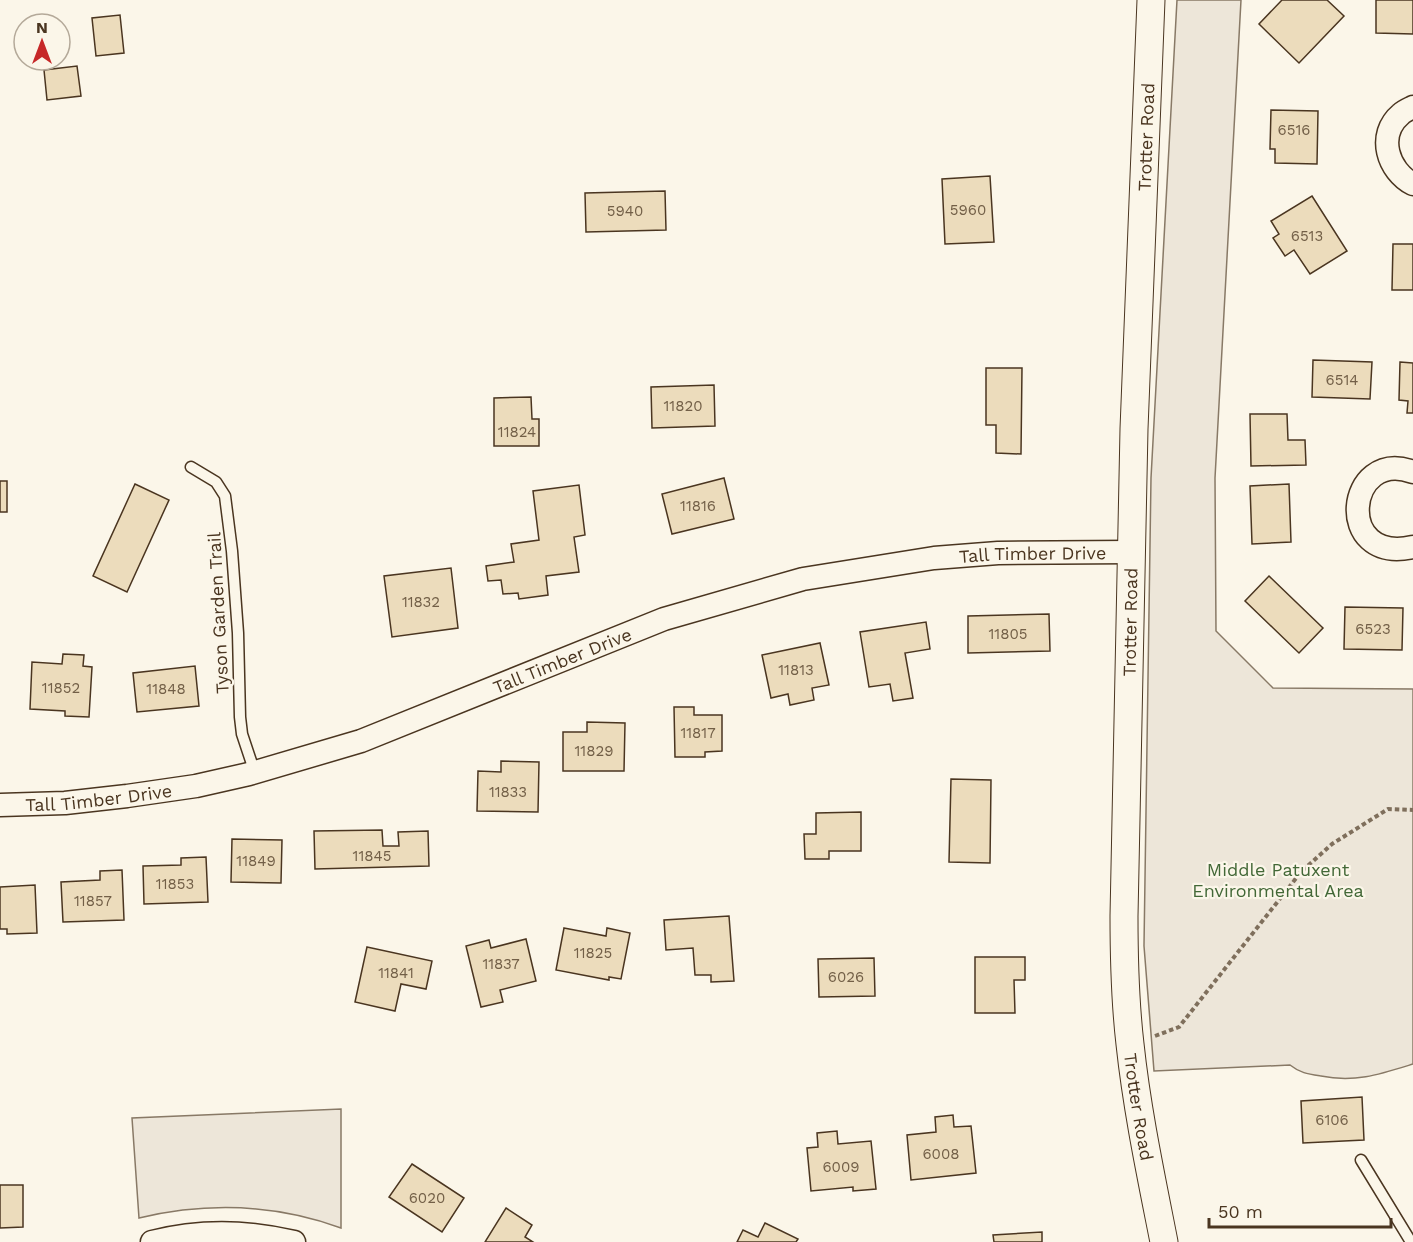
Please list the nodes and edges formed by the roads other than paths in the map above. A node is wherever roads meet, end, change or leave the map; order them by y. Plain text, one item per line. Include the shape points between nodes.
1 (1151, 0) edge
2 (1413, 107) edge
3 (1413, 184) edge
4 (191, 467) dead end
5 (1413, 472) edge
6 (1413, 547) edge
7 (1131, 552) junction
8 (255, 773) junction
9 (0, 805) edge
10 (1361, 1160) dead end
11 (152, 1242) edge
12 (294, 1242) edge
13 (1164, 1242) edge
14 (1411, 1242) edge

1 - 7 street, Trotter Road
2 - 3 street via 1400,114 1387,140 1389,159 1397,173
4 - 8 lane, Tyson Garden Trail via 216,482 225,496 238,633 240,717
5 - 6 street via 1403,468 1384,470 1370,479 1360,493 1356,510 1368,538 1381,547
7 - 8 street, Tall Timber Drive via 998,553 934,558 803,579 664,619 361,741
7 - 13 street, Trotter Road via 1125,980 1130,1044
8 - 9 street, Tall Timber Drive via 127,796
10 - 14 lane
11 - 12 street via 232,1233

